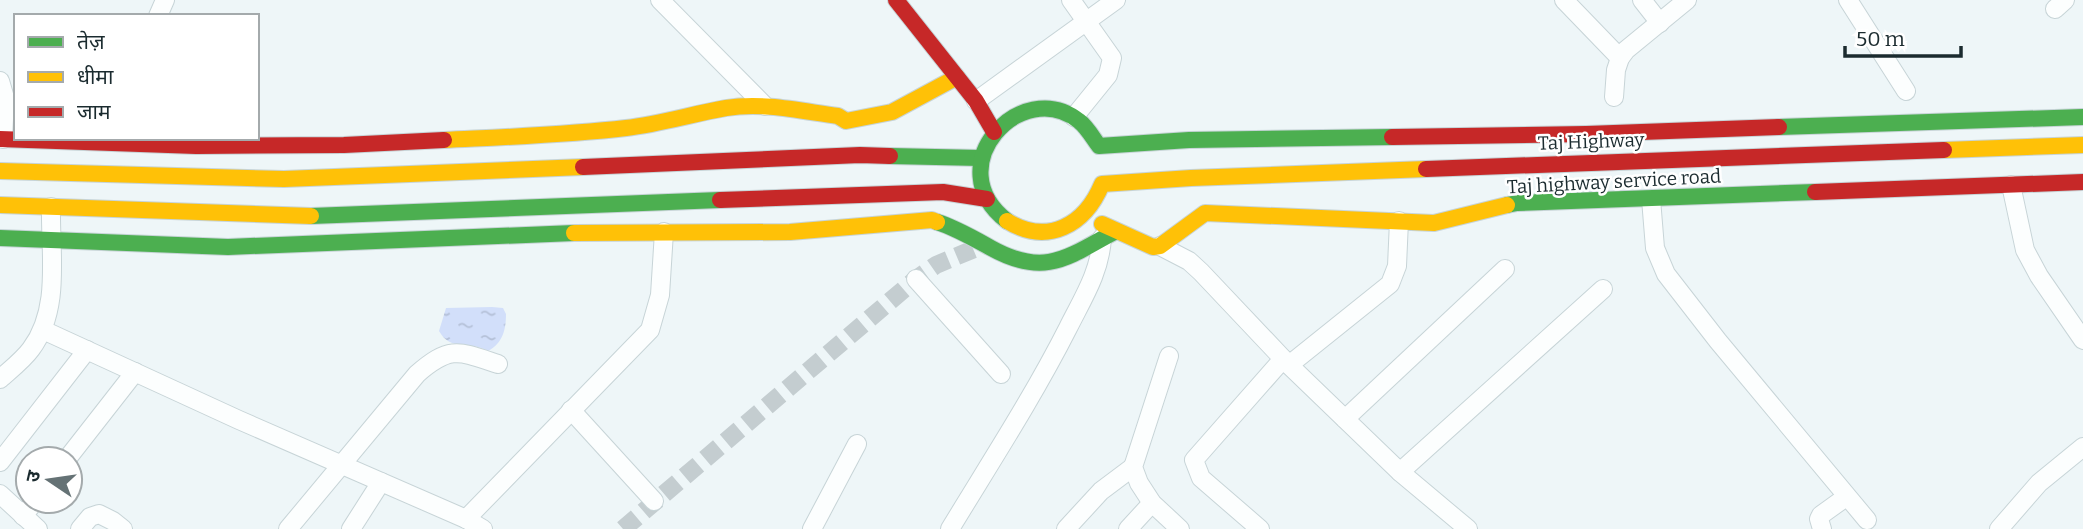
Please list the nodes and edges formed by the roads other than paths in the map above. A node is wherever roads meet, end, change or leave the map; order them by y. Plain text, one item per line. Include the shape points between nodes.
1 (660, 0) edge
2 (897, 0) edge
3 (1072, 0) edge
4 (1116, 0) edge
5 (1564, 0) edge
6 (1642, 0) edge
7 (1687, 0) edge
8 (1848, 0) edge
9 (1087, 21) junction
10 (1660, 23) junction
11 (1620, 58) junction
12 (957, 77) junction
13 (0, 81) edge
14 (1906, 91) dead end
15 (1614, 97) dead end
16 (976, 101) junction
17 (765, 106) junction
18 (1074, 117) junction
19 (2083, 117) edge
20 (846, 121) junction
21 (993, 132) junction
22 (2, 139) edge
23 (63, 140) edge
24 (124, 141) edge
25 (2083, 145) edge
26 (876, 155) junction
27 (981, 158) junction
28 (0, 171) edge
29 (2083, 182) edge
30 (2011, 185) junction
31 (987, 199) junction
32 (1651, 199) junction
33 (0, 205) edge
34 (51, 207) junction
35 (1084, 215) junction
36 (1399, 221) junction
37 (664, 232) junction
38 (1109, 235) junction
39 (0, 238) edge
40 (51, 240) junction
41 (1160, 246) junction
42 (1506, 269) dead end
43 (916, 279) dead end
44 (1603, 289) dead end
45 (43, 330) junction
46 (2083, 340) edge
47 (87, 350) junction
48 (1169, 356) dead end
49 (1286, 362) junction
50 (498, 364) dead end
51 (135, 372) junction
52 (1000, 374) dead end
53 (0, 379) edge
54 (571, 410) junction
55 (1345, 419) junction
56 (857, 444) dead end
57 (78, 445) edge
58 (2083, 447) edge
59 (0, 462) edge
60 (341, 465) junction
61 (1133, 467) junction
62 (1400, 472) junction
63 (381, 482) junction
64 (0, 494) edge
65 (1846, 496) junction
66 (654, 501) dead end
67 (1152, 503) junction
68 (23, 516) joint
69 (460, 517) junction
70 (1867, 520) dead end
71 (38, 529) edge
72 (80, 529) edge
73 (123, 529) edge
74 (288, 529) edge
75 (351, 529) edge
76 (442, 529) edge
77 (483, 529) edge
78 (813, 529) edge
79 (950, 529) edge
80 (1066, 529) edge
81 (1128, 529) edge
82 (1180, 529) edge
83 (1260, 529) edge
84 (1468, 529) edge
85 (1822, 529) edge
86 (1999, 529) edge

1 - 17 street
2 - 12 main road
3 - 9 street
4 - 9 street
5 - 11 street
6 - 10 street
7 - 10 street
8 - 14 street
9 - 16 street
9 - 18 street via 1112,58 1108,75
10 - 11 street
11 - 15 street
12 - 16 main road
12 - 20 main road via 892,112
13 - 22 street via 5,97
16 - 21 main road
17 - 20 main road
17 - 24 main road via 726,108 650,125 537,135 268,147
18 - 19 main road via 1099,146
18 - 21 main road via 1054,109 1031,109 1010,117
20 - 26 main road
21 - 27 main road
23 - 24 main road
25 - 35 main road, Taj Highway via 1102,184
26 - 27 main road
26 - 28 main road via 284,179
27 - 31 main road
29 - 30 main road, Taj highway service road
30 - 32 main road, Taj highway service road
30 - 46 street via 2025,250
31 - 34 main road via 943,192 308,216
31 - 35 main road via 1002,217 1032,231 1054,231
32 - 36 main road, Taj highway service road via 1517,203 1434,223
32 - 65 street via 1655,248 1666,274
33 - 34 main road
34 - 40 street
35 - 38 main road
36 - 41 main road, Taj highway service road via 1214,212 1196,219
36 - 49 street via 1397,266 1390,284
37 - 38 main road via 790,232 932,220 947,223 1010,259 1040,265 1058,261
37 - 40 main road via 228,247
37 - 54 street via 660,295 649,330
38 - 41 main road
38 - 79 street via 1048,366
39 - 40 main road
40 - 45 street via 52,293
41 - 49 street via 1201,272
42 - 55 street
43 - 52 street
44 - 62 street
45 - 47 street
45 - 53 street via 31,350
47 - 51 street
47 - 59 street
48 - 61 street
49 - 55 street
49 - 83 street via 1194,460 1201,478
50 - 60 street via 459,353 435,359 417,374
51 - 57 street
51 - 60 street
54 - 66 street
54 - 69 street
55 - 62 street
56 - 78 street
58 - 86 street via 2039,483
60 - 63 street
60 - 74 street
61 - 67 street
61 - 80 street via 1101,491
62 - 84 street
63 - 69 street
63 - 75 street
64 - 68 street
65 - 70 street
65 - 85 street via 1821,516
67 - 81 street
67 - 82 street
68 - 71 street
69 - 76 street
69 - 77 street
72 - 73 street via 99,514

